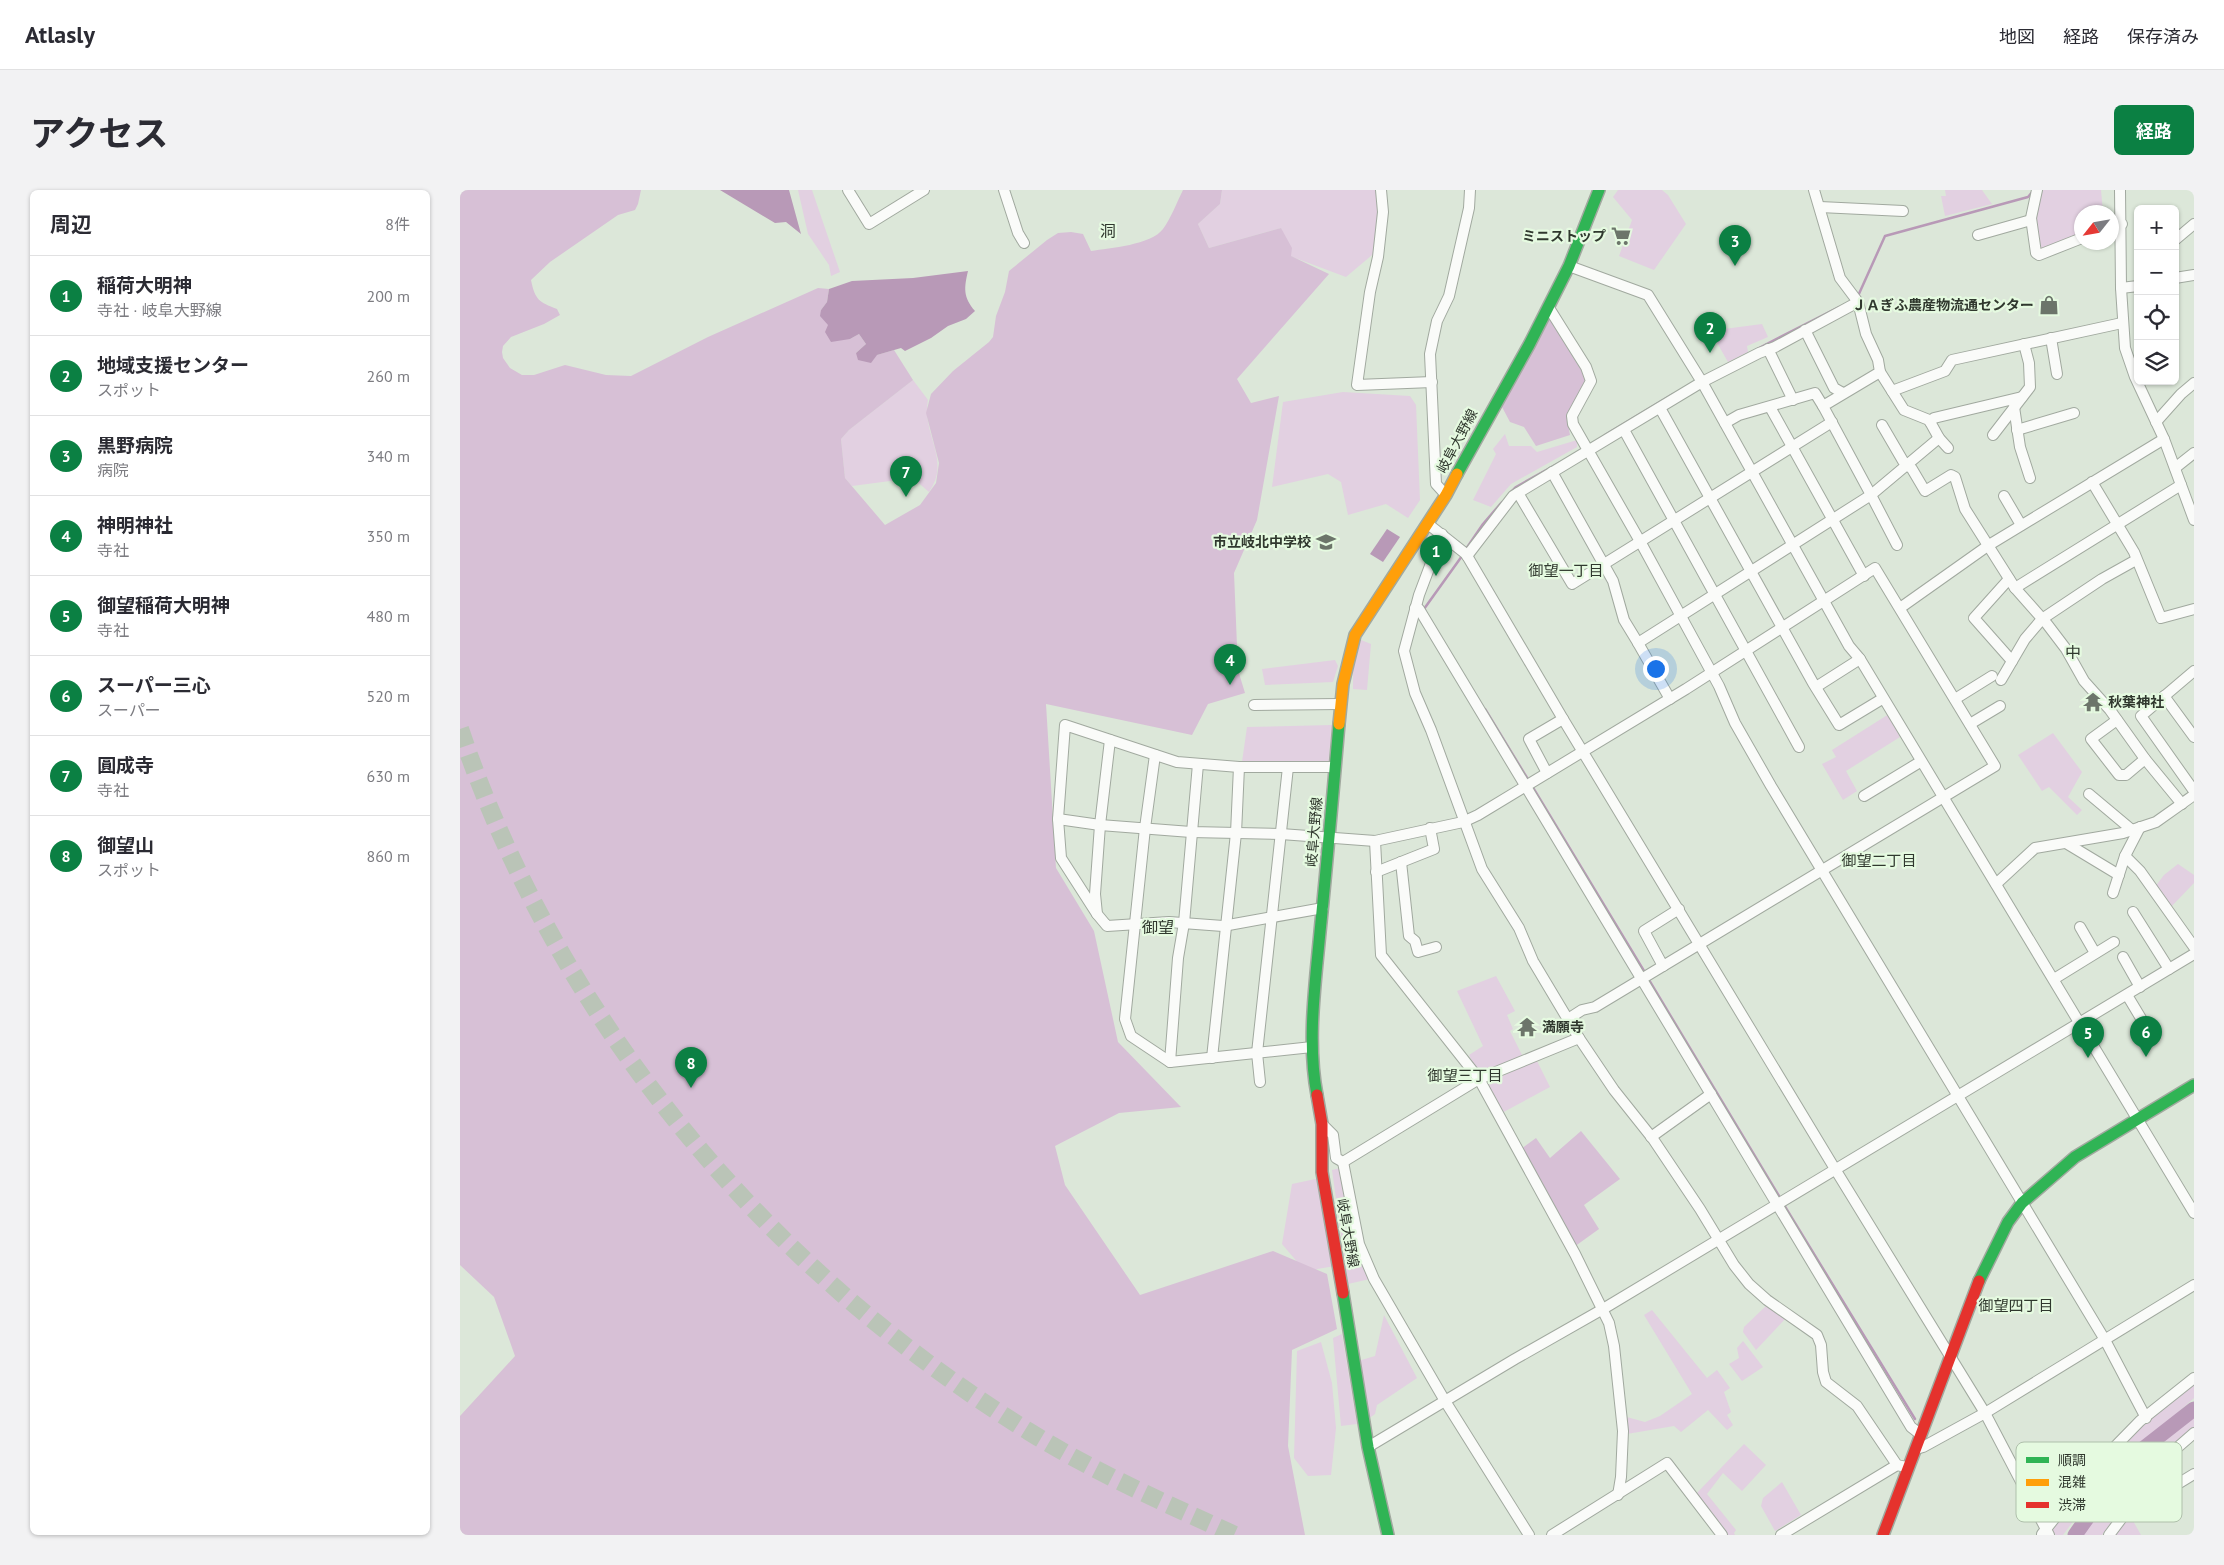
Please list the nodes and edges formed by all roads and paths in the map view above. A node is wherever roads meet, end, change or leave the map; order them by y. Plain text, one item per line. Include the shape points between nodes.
1 (848, 190) edge
2 (924, 190) edge
3 (1004, 190) edge
4 (1381, 190) edge
5 (1470, 190) edge
6 (1599, 190) edge
7 (1814, 190) edge
8 (2037, 190) edge
9 (2120, 190) edge
10 (2119, 205) edge
11 (1820, 207) junction
12 (1903, 211) dead end
13 (2031, 220) junction
14 (2194, 224) edge
15 (1978, 235) dead end
16 (2179, 237) edge
17 (2074, 241) edge
18 (1024, 243) dead end
19 (2119, 250) edge
20 (1569, 266) junction
21 (2194, 275) edge
22 (2179, 277) edge
23 (2134, 286) edge
24 (2121, 288) junction
25 (1858, 302) junction
26 (1549, 308) junction
27 (2122, 323) junction
28 (1805, 330) junction
29 (2051, 338) junction
30 (2024, 344) junction
31 (1768, 349) junction
32 (1880, 372) junction
33 (2057, 374) dead end
34 (1432, 382) junction
35 (1702, 382) junction
36 (2194, 383) edge
37 (1892, 391) junction
38 (1842, 393) junction
39 (2022, 397) junction
40 (1793, 400) junction
41 (1823, 406) junction
42 (1770, 407) junction
43 (1660, 408) junction
44 (2014, 408) junction
45 (2074, 413) dead end
46 (1832, 422) junction
47 (1930, 422) junction
48 (2156, 422) junction
49 (1725, 423) junction
50 (1882, 425) dead end
51 (1624, 430) junction
52 (2018, 430) junction
53 (1993, 434) dead end
54 (1939, 438) junction
55 (2164, 439) junction
56 (1792, 448) junction
57 (1948, 448) dead end
58 (1588, 451) junction
59 (2194, 453) edge
60 (1907, 464) junction
61 (2175, 468) junction
62 (1552, 472) junction
63 (1753, 472) junction
64 (2030, 478) dead end
65 (2092, 482) junction
66 (2181, 485) junction
67 (1518, 493) junction
68 (1446, 495) junction
69 (1871, 495) junction
70 (2004, 496) dead end
71 (1710, 498) junction
72 (1832, 519) junction
73 (2194, 520) edge
74 (1674, 521) junction
75 (1428, 524) junction
76 (2021, 525) junction
77 (2117, 525) junction
78 (1442, 534) junction
79 (1641, 543) junction
80 (1792, 545) junction
81 (1897, 545) dead end
82 (1989, 545) junction
83 (1467, 556) junction
84 (2136, 560) junction
85 (1604, 564) junction
86 (1750, 571) junction
87 (1864, 576) junction
88 (2012, 584) junction
89 (1715, 594) junction
90 (1822, 601) junction
91 (1415, 608) junction
92 (1900, 608) junction
93 (2194, 609) edge
94 (1680, 616) junction
95 (2042, 620) junction
96 (1781, 627) junction
97 (1638, 643) junction
98 (1746, 651) junction
99 (1860, 659) junction
100 (2012, 661) junction
101 (1711, 673) junction
102 (2192, 677) edge
103 (1816, 686) junction
104 (2164, 696) junction
105 (1670, 699) junction
106 (1882, 699) junction
107 (1955, 699) junction
108 (1340, 704) junction
109 (1254, 705) dead end
110 (2000, 706) dead end
111 (1563, 719) junction
112 (2117, 720) junction
113 (1970, 724) junction
114 (2194, 737) edge
115 (1110, 740) junction
116 (1799, 747) dead end
117 (1584, 751) junction
118 (1154, 755) junction
119 (2145, 759) junction
120 (1920, 762) junction
121 (1198, 764) junction
122 (1239, 767) junction
123 (1288, 767) junction
124 (1334, 767) junction
125 (1547, 773) junction
126 (1525, 786) junction
127 (2194, 793) edge
128 (2089, 794) dead end
129 (1864, 796) dead end
130 (1942, 798) junction
131 (2182, 804) junction
132 (1058, 819) junction
133 (1463, 822) junction
134 (1100, 825) junction
135 (1145, 828) junction
136 (1430, 828) junction
137 (2136, 829) junction
138 (1191, 832) junction
139 (1236, 833) junction
140 (1281, 834) junction
141 (1329, 838) junction
142 (1375, 841) junction
143 (2066, 843) junction
144 (2125, 856) junction
145 (1401, 862) junction
146 (1821, 870) junction
147 (1376, 872) junction
148 (2119, 876) junction
149 (1996, 884) junction
150 (2113, 893) dead end
151 (1323, 908) junction
152 (1679, 910) junction
153 (2133, 912) dead end
154 (1097, 914) junction
155 (1271, 916) junction
156 (1184, 923) junction
157 (1135, 924) junction
158 (1226, 925) junction
159 (2080, 927) dead end
160 (2114, 942) dead end
161 (1700, 944) junction
162 (1436, 947) dead end
163 (2194, 947) edge
164 (2095, 953) junction
165 (2194, 954) edge
166 (2123, 956) dead end
167 (1663, 966) junction
168 (2169, 969) junction
169 (1641, 979) junction
170 (2054, 979) junction
171 (2140, 987) junction
172 (2127, 994) junction
173 (1568, 1018) junction
174 (2080, 1022) junction
175 (2148, 1030) dead end
176 (1579, 1038) junction
177 (1312, 1046) junction
178 (1256, 1053) junction
179 (1212, 1058) junction
180 (1170, 1062) junction
181 (1479, 1079) junction
182 (1260, 1082) dead end
183 (2194, 1085) edge
184 (1711, 1094) junction
185 (1957, 1096) junction
186 (2138, 1120) junction
187 (1322, 1124) junction
188 (1652, 1137) junction
189 (1343, 1162) junction
190 (1835, 1169) junction
191 (2022, 1203) junction
192 (1777, 1204) junction
193 (2194, 1211) edge
194 (1719, 1239) junction
195 (2194, 1285) edge
196 (1603, 1309) junction
197 (2105, 1340) junction
198 (1949, 1356) junction
199 (2194, 1378) edge
200 (1445, 1401) junction
201 (1985, 1412) junction
202 (2146, 1418) junction
203 (2194, 1433) edge
204 (1920, 1434) junction
205 (2119, 1442) edge
206 (2182, 1444) edge
207 (1368, 1447) junction
208 (1916, 1449) junction
209 (1902, 1466) junction
210 (2194, 1474) edge
211 (2016, 1475) edge
212 (2182, 1481) edge
213 (1618, 1495) junction
214 (2053, 1522) edge
215 (2119, 1522) edge
216 (1886, 1533) edge
217 (2045, 1533) edge
218 (1388, 1535) edge
219 (1529, 1535) edge
220 (1552, 1535) edge
221 (1722, 1535) edge
222 (1781, 1535) edge
223 (2109, 1535) edge

1 - 2 street via 868,224
3 - 18 street
4 - 34 street via 1383,212 1378,257 1357,384
5 - 34 street via 1469,208 1449,296 1438,321 1430,354
6 - 20 main road, 岐阜大野線
7 - 11 street
8 - 13 street
9 - 10 street
11 - 12 street
11 - 25 street via 1840,278
13 - 15 street
13 - 17 street via 2039,255
14 - 16 street
19 - 24 street
20 - 26 main road, 岐阜大野線
20 - 35 street via 1648,295
21 - 22 street
23 - 24 street
24 - 27 street
25 - 28 street
25 - 32 street
26 - 58 street via 1586,367 1591,381 1572,416
26 - 68 main road, 岐阜大野線
27 - 29 street
27 - 48 street via 2125,348
28 - 31 street
28 - 38 street via 1834,388
29 - 30 street
29 - 33 street
30 - 37 street via 1952,360 1944,371
30 - 39 street via 2030,387
31 - 35 street
31 - 40 street
32 - 37 street
32 - 38 street
34 - 68 street via 1436,484
35 - 43 street
35 - 49 street
36 - 48 street
37 - 47 street via 1904,410
38 - 41 street
39 - 44 street
39 - 47 street via 1934,418
40 - 41 street via 1815,393
40 - 42 street
41 - 46 street
42 - 49 street via 1739,415
42 - 56 street
43 - 51 street
43 - 71 street
44 - 52 street
44 - 53 street
45 - 52 street
46 - 56 street
46 - 69 street
47 - 54 street
48 - 55 street
49 - 63 street
50 - 60 street
51 - 58 street
51 - 74 street
52 - 64 street
54 - 57 street
54 - 60 street
55 - 61 street
55 - 65 street
56 - 63 street
56 - 72 street
58 - 62 street
58 - 79 street
59 - 61 street
60 - 69 street
60 - 82 street via 1925,491 1951,475 1955,477 1965,509
61 - 66 street
62 - 67 street
62 - 85 street
63 - 71 street
63 - 80 street
65 - 76 street
65 - 77 street
66 - 73 street
66 - 77 street
67 - 83 street
67 - 85 street via 1572,584
68 - 75 main road, 岐阜大野線
69 - 72 street
69 - 81 street
70 - 76 street
71 - 74 street
71 - 86 street
72 - 80 street
72 - 87 street
74 - 79 street
74 - 89 street
75 - 78 street
75 - 108 main road, 岐阜大野線 via 1355,635 1350,646
76 - 82 street
77 - 84 street
77 - 88 street
78 - 83 street
78 - 91 street
79 - 85 street
79 - 94 street
80 - 86 street
80 - 90 street
82 - 88 street
82 - 92 street
83 - 111 street
84 - 93 street via 2160,618
84 - 95 street
85 - 97 street via 1613,581 1624,620
86 - 89 street
86 - 96 street
87 - 90 street
87 - 92 street via 1875,568
88 - 95 street
88 - 100 street via 1974,618
89 - 94 street
89 - 98 street
90 - 96 street
90 - 99 street
91 - 126 street
91 - 133 street via 1404,651
92 - 107 street
94 - 97 street
94 - 101 street
95 - 100 street
95 - 112 street via 2066,649 2084,681
96 - 98 street
96 - 103 street
97 - 105 street
98 - 101 street
98 - 116 street
99 - 103 street
99 - 106 street
100 - 107 street via 1996,678
101 - 105 street
101 - 146 street via 1735,723
102 - 104 street
103 - 106 street via 1839,725
104 - 114 street
104 - 127 street via 2141,716
105 - 117 street
106 - 120 street
107 - 113 street
108 - 109 street
108 - 124 main road, 岐阜大野線
110 - 113 street
111 - 117 street
111 - 125 street via 1529,739
112 - 119 street
112 - 119 street via 2091,740 2119,775 2126,775
113 - 130 street via 1995,766
115 - 118 street
115 - 132 street via 1065,725
115 - 134 street
117 - 125 street
117 - 152 street
118 - 121 street
118 - 135 street
119 - 131 street
120 - 129 street
120 - 130 street
121 - 122 street
121 - 138 street
122 - 123 street
122 - 139 street
123 - 124 street
123 - 140 street
124 - 141 main road, 岐阜大野線
125 - 126 street
126 - 133 street
126 - 169 street
127 - 131 street
128 - 137 street
130 - 146 street
130 - 149 street
131 - 137 street via 2156,822
132 - 134 street
132 - 154 street via 1061,858
133 - 136 street
133 - 173 street via 1482,869 1519,928 1533,961
134 - 135 street
134 - 154 street via 1095,894
135 - 138 street
135 - 157 street
136 - 142 street
136 - 145 street via 1434,849
137 - 143 street
137 - 144 street
138 - 139 street
138 - 156 street
139 - 140 street
139 - 158 street
140 - 141 street
140 - 155 street
141 - 142 street
141 - 151 main road, 岐阜大野線
142 - 147 street
143 - 148 street
143 - 149 street via 2035,848
144 - 148 street
144 - 163 street via 2140,871
145 - 147 street
145 - 162 street via 1409,936 1415,941 1418,952
146 - 161 street
146 - 185 street
147 - 181 street via 1381,955
148 - 150 street
149 - 170 street
151 - 155 street
151 - 177 main road, 岐阜大野線
152 - 161 street
152 - 167 street via 1644,931
153 - 168 street
154 - 157 street via 1107,926
155 - 158 street
155 - 178 street
156 - 157 street
156 - 158 street
156 - 180 street
157 - 180 street via 1125,1019 1131,1036
158 - 179 street
159 - 164 street
160 - 164 street
161 - 167 street
161 - 190 street
164 - 170 street
165 - 168 street
166 - 171 street
167 - 169 street
168 - 171 street
169 - 173 street
169 - 184 street
170 - 174 street
171 - 172 street
172 - 174 street
172 - 175 street
173 - 176 street
174 - 185 street
174 - 186 street
176 - 181 street
176 - 188 street via 1614,1090
177 - 178 street
177 - 187 main road, 岐阜大野線 via 1313,1075
178 - 179 street
178 - 182 street
179 - 180 street
181 - 189 street
181 - 196 street
183 - 186 main road
184 - 188 street
184 - 192 street
185 - 190 street
185 - 191 street
186 - 191 main road via 2075,1158
186 - 193 street
187 - 189 street via 1333,1135 1336,1158
187 - 207 main road, 岐阜大野線 via 1322,1172
188 - 194 street
189 - 200 street via 1359,1244 1390,1308
190 - 192 street
190 - 198 street
191 - 197 street
191 - 198 main road via 1991,1253
192 - 194 street
192 - 204 street via 1911,1427
194 - 196 street
194 - 209 street via 1750,1284 1816,1335 1821,1346 1822,1372 1826,1382 1857,1406
195 - 197 street
196 - 200 street
196 - 213 street via 1614,1346 1623,1431
197 - 201 street
197 - 202 street
198 - 201 street
198 - 204 main road
199 - 202 street
200 - 207 street
200 - 219 street
201 - 208 street
201 - 211 street
202 - 205 street
203 - 206 street
204 - 208 main road
207 - 218 main road, 岐阜大野線
208 - 209 main road
209 - 216 main road
209 - 222 street
210 - 212 street
213 - 220 street
213 - 221 street via 1667,1463
214 - 217 street
215 - 223 street

